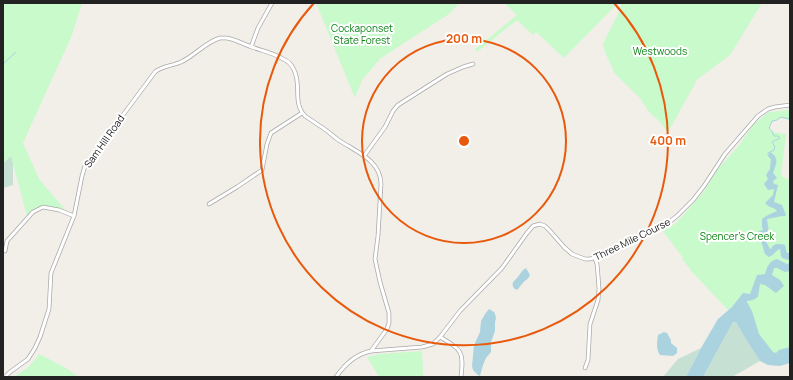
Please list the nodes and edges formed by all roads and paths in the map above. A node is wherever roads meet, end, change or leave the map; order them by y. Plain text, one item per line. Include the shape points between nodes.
1 (272, 3) edge
2 (251, 47) junction
3 (473, 64) dead end
4 (790, 105) edge
5 (302, 113) junction
6 (364, 156) junction
7 (208, 204) dead end
8 (74, 216) junction
9 (5, 251) dead end
10 (595, 258) junction
11 (440, 337) junction
12 (371, 351) junction
13 (585, 368) dead end
14 (6, 377) edge
15 (336, 377) edge
16 (462, 377) edge

1 - 2 street
2 - 5 street, Sam Hill Road via 282,58 294,68 298,82 297,100
2 - 8 street, Sam Hill Road via 225,38 218,39 182,62 155,72 86,163
3 - 6 street via 447,74 398,105
4 - 10 street, Three Mile Course via 775,106 758,116 725,154 704,186 678,216
5 - 6 street
5 - 7 street via 271,132 262,170
6 - 12 street via 376,168 381,179 375,259 390,320 387,329
8 - 9 street via 44,207 33,212 7,241
8 - 14 street, Sam Hill Road via 51,273 49,309 38,343 28,359
10 - 11 street, Three Mile Course via 585,259 572,254 550,230 540,224 535,225 502,268 460,311
10 - 13 street via 598,300 590,324 588,360
11 - 12 street via 433,344 426,346
11 - 16 street via 462,354
12 - 15 street via 351,360

